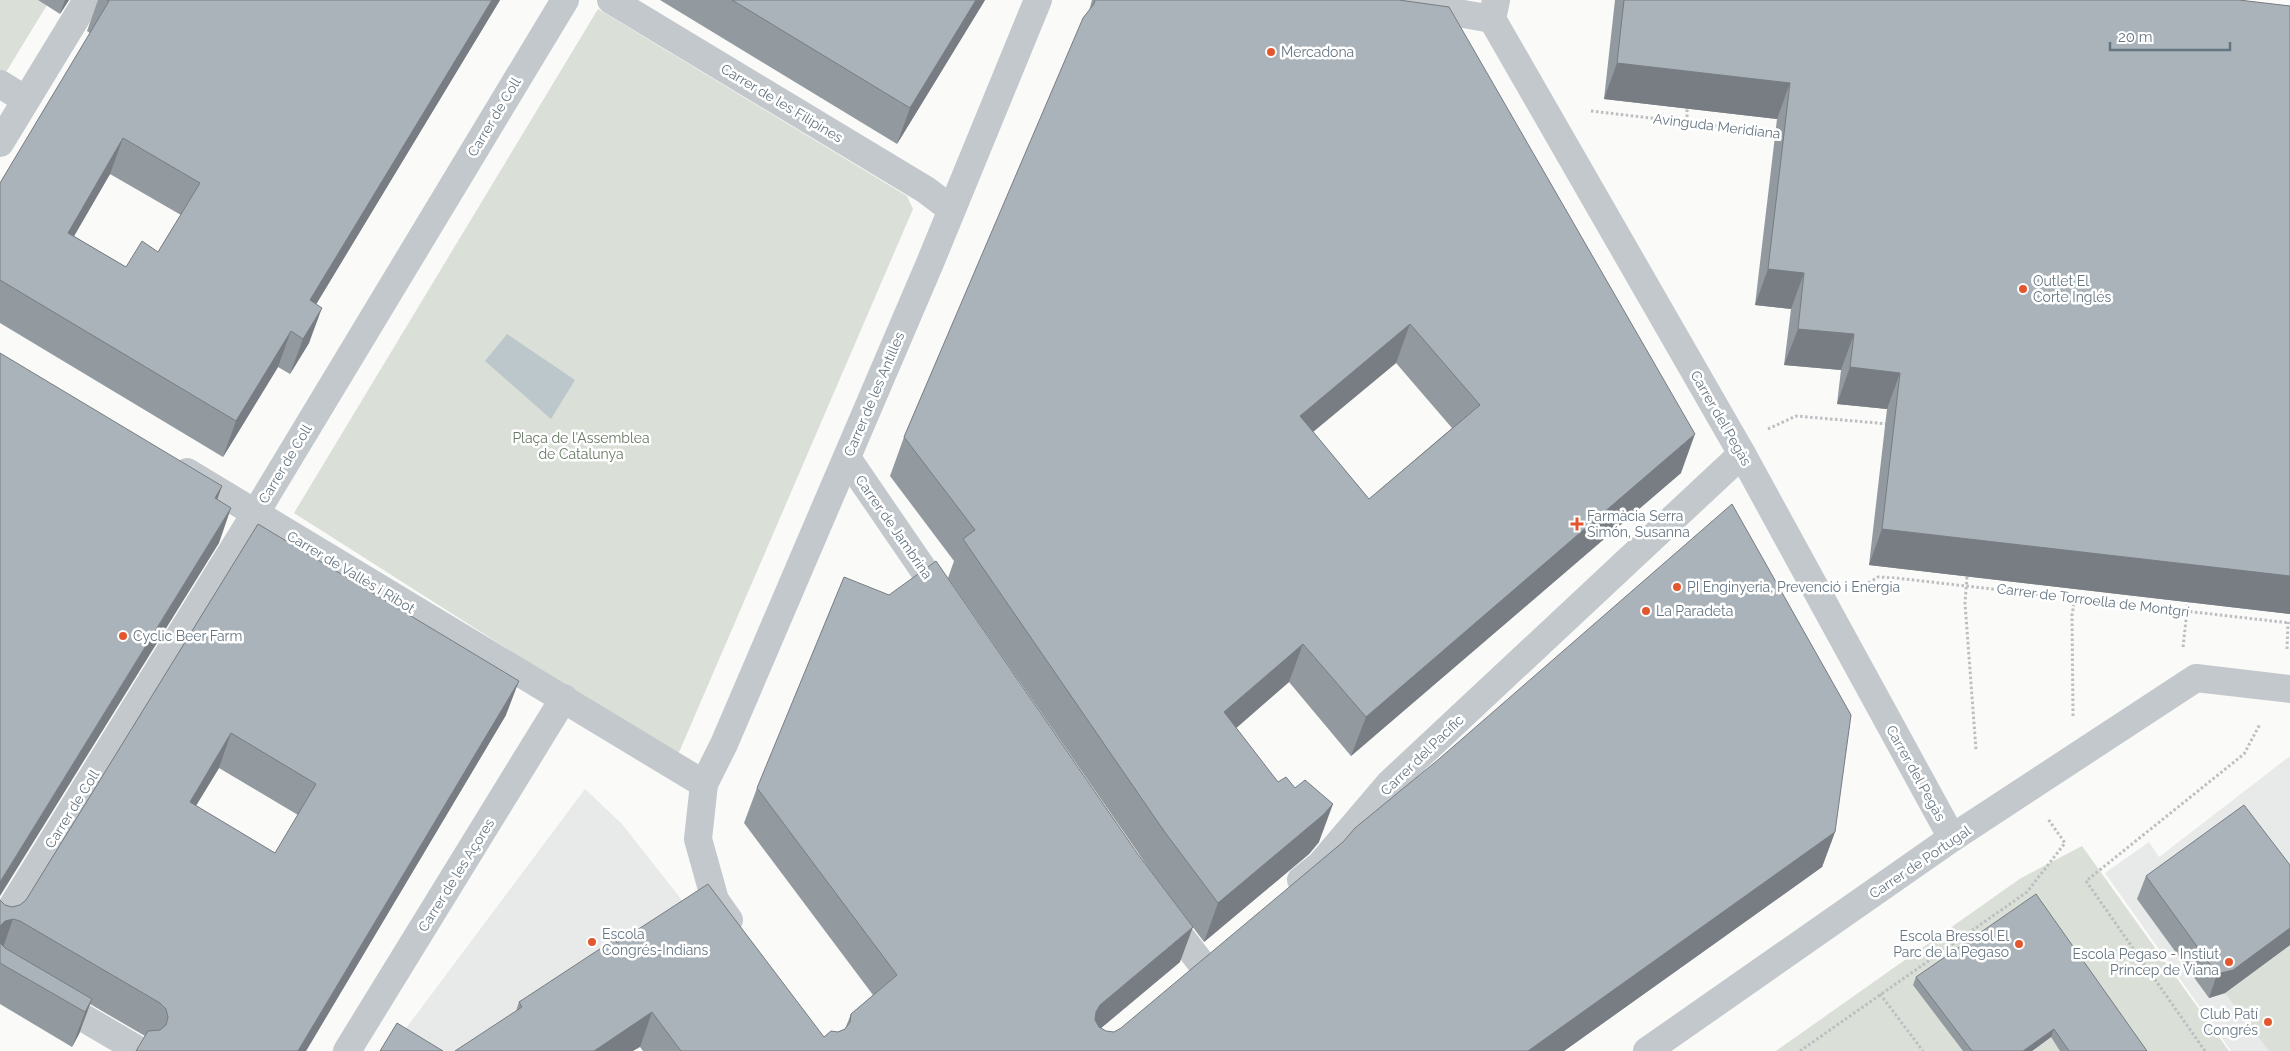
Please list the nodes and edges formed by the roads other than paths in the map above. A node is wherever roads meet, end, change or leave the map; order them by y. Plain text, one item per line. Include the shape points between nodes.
1 (87, 0) edge
2 (564, 0) edge
3 (611, 0) edge
4 (1038, 0) edge
5 (1383, 0) edge
6 (1494, 9) edge
7 (0, 84) edge
8 (26, 100) junction
9 (0, 143) edge
10 (951, 210) junction
11 (1742, 454) junction
12 (847, 458) junction
13 (167, 460) edge
14 (255, 514) junction
15 (958, 619) edge
16 (2290, 689) edge
17 (564, 698) junction
18 (704, 784) junction
19 (1952, 838) junction
20 (1149, 894) edge
21 (1283, 895) edge
22 (0, 926) edge
23 (746, 944) edge
24 (1224, 945) edge
25 (1201, 963) junction
26 (0, 969) edge
27 (1179, 982) edge
28 (140, 1051) edge
29 (347, 1051) edge
30 (1647, 1051) edge

1 - 8 street
2 - 14 street, Carrer de Coll
3 - 10 street, Carrer de les Filipines via 926,190
4 - 10 street, Carrer de les Antilles
5 - 6 street
6 - 11 street, Carrer del Pegàs
7 - 8 street
8 - 9 street
10 - 12 street, Carrer de les Antilles
11 - 19 street, Carrer del Pegàs
11 - 21 street, Carrer del Pacífic via 1389,784 1320,864
12 - 15 street, Carrer de Jambrina
12 - 18 street, Carrer de les Antilles
13 - 14 street, Carrer de Vallès i Ribot
14 - 17 street, Carrer de Vallès i Ribot
14 - 22 street, Carrer de Coll
16 - 19 street, Carrer de Portugal via 2196,678
17 - 18 street, Carrer de Vallès i Ribot
17 - 29 street, Carrer de les Açores
18 - 23 street via 698,839 715,900
19 - 30 street, Carrer de Portugal
20 - 25 street
24 - 25 street
25 - 27 street
26 - 28 street

